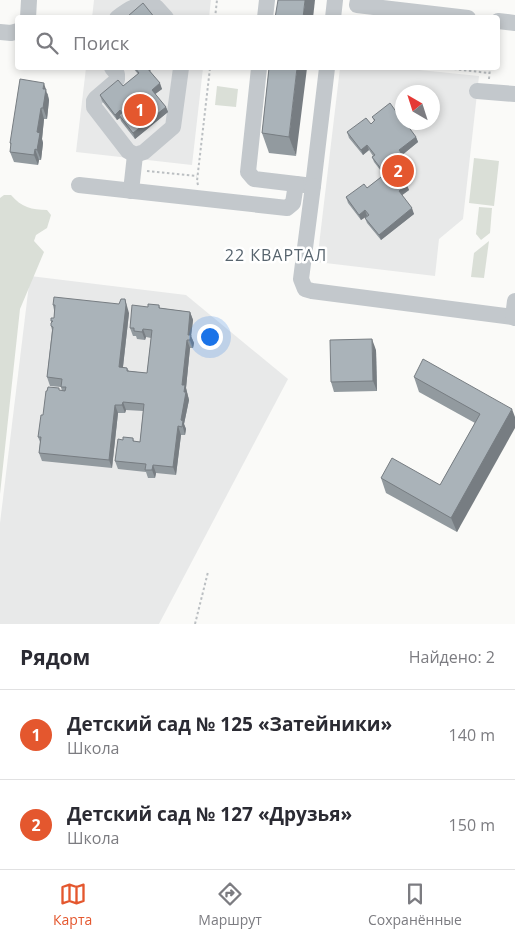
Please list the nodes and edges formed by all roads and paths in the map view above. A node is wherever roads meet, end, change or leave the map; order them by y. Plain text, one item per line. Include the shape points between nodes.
1 (30, 0) edge
2 (218, 0) edge
3 (267, 0) edge
4 (335, 0) edge
5 (358, 0) edge
6 (28, 15) edge
7 (120, 15) edge
8 (163, 15) edge
9 (216, 15) edge
10 (265, 15) edge
11 (333, 15) edge
12 (443, 15) edge
13 (500, 21) edge
14 (515, 23) edge
15 (0, 32) edge
16 (15, 32) edge
17 (114, 70) edge
18 (181, 70) edge
19 (210, 70) edge
20 (259, 70) edge
21 (327, 70) edge
22 (477, 70) edge
23 (489, 73) dead end
24 (477, 91) dead end
25 (515, 94) edge
26 (134, 162) junction
27 (197, 176) junction
28 (254, 179) junction
29 (296, 184) junction
30 (80, 185) dead end
31 (200, 186) dead end
32 (313, 186) junction
33 (131, 191) junction
34 (251, 204) junction
35 (515, 300) edge
36 (514, 317) edge
37 (208, 572) dead end
38 (195, 624) edge

1 - 6 lane
2 - 9 path
3 - 10 lane
4 - 11 lane
5 - 12 lane via 358,5
7 - 8 lane via 128,8 139,6 156,7
13 - 14 lane
15 - 16 lane
17 - 26 lane via 117,80 96,98 94,107
18 - 26 lane via 174,125
19 - 27 path
20 - 28 lane via 247,169
21 - 32 lane
22 - 23 path
24 - 25 lane
26 - 27 path
26 - 33 lane
27 - 31 path
28 - 29 lane
28 - 34 lane
29 - 32 lane
29 - 34 lane via 293,203 289,207
30 - 33 lane
32 - 36 lane via 301,279 305,289
33 - 34 lane
35 - 36 lane
37 - 38 path

